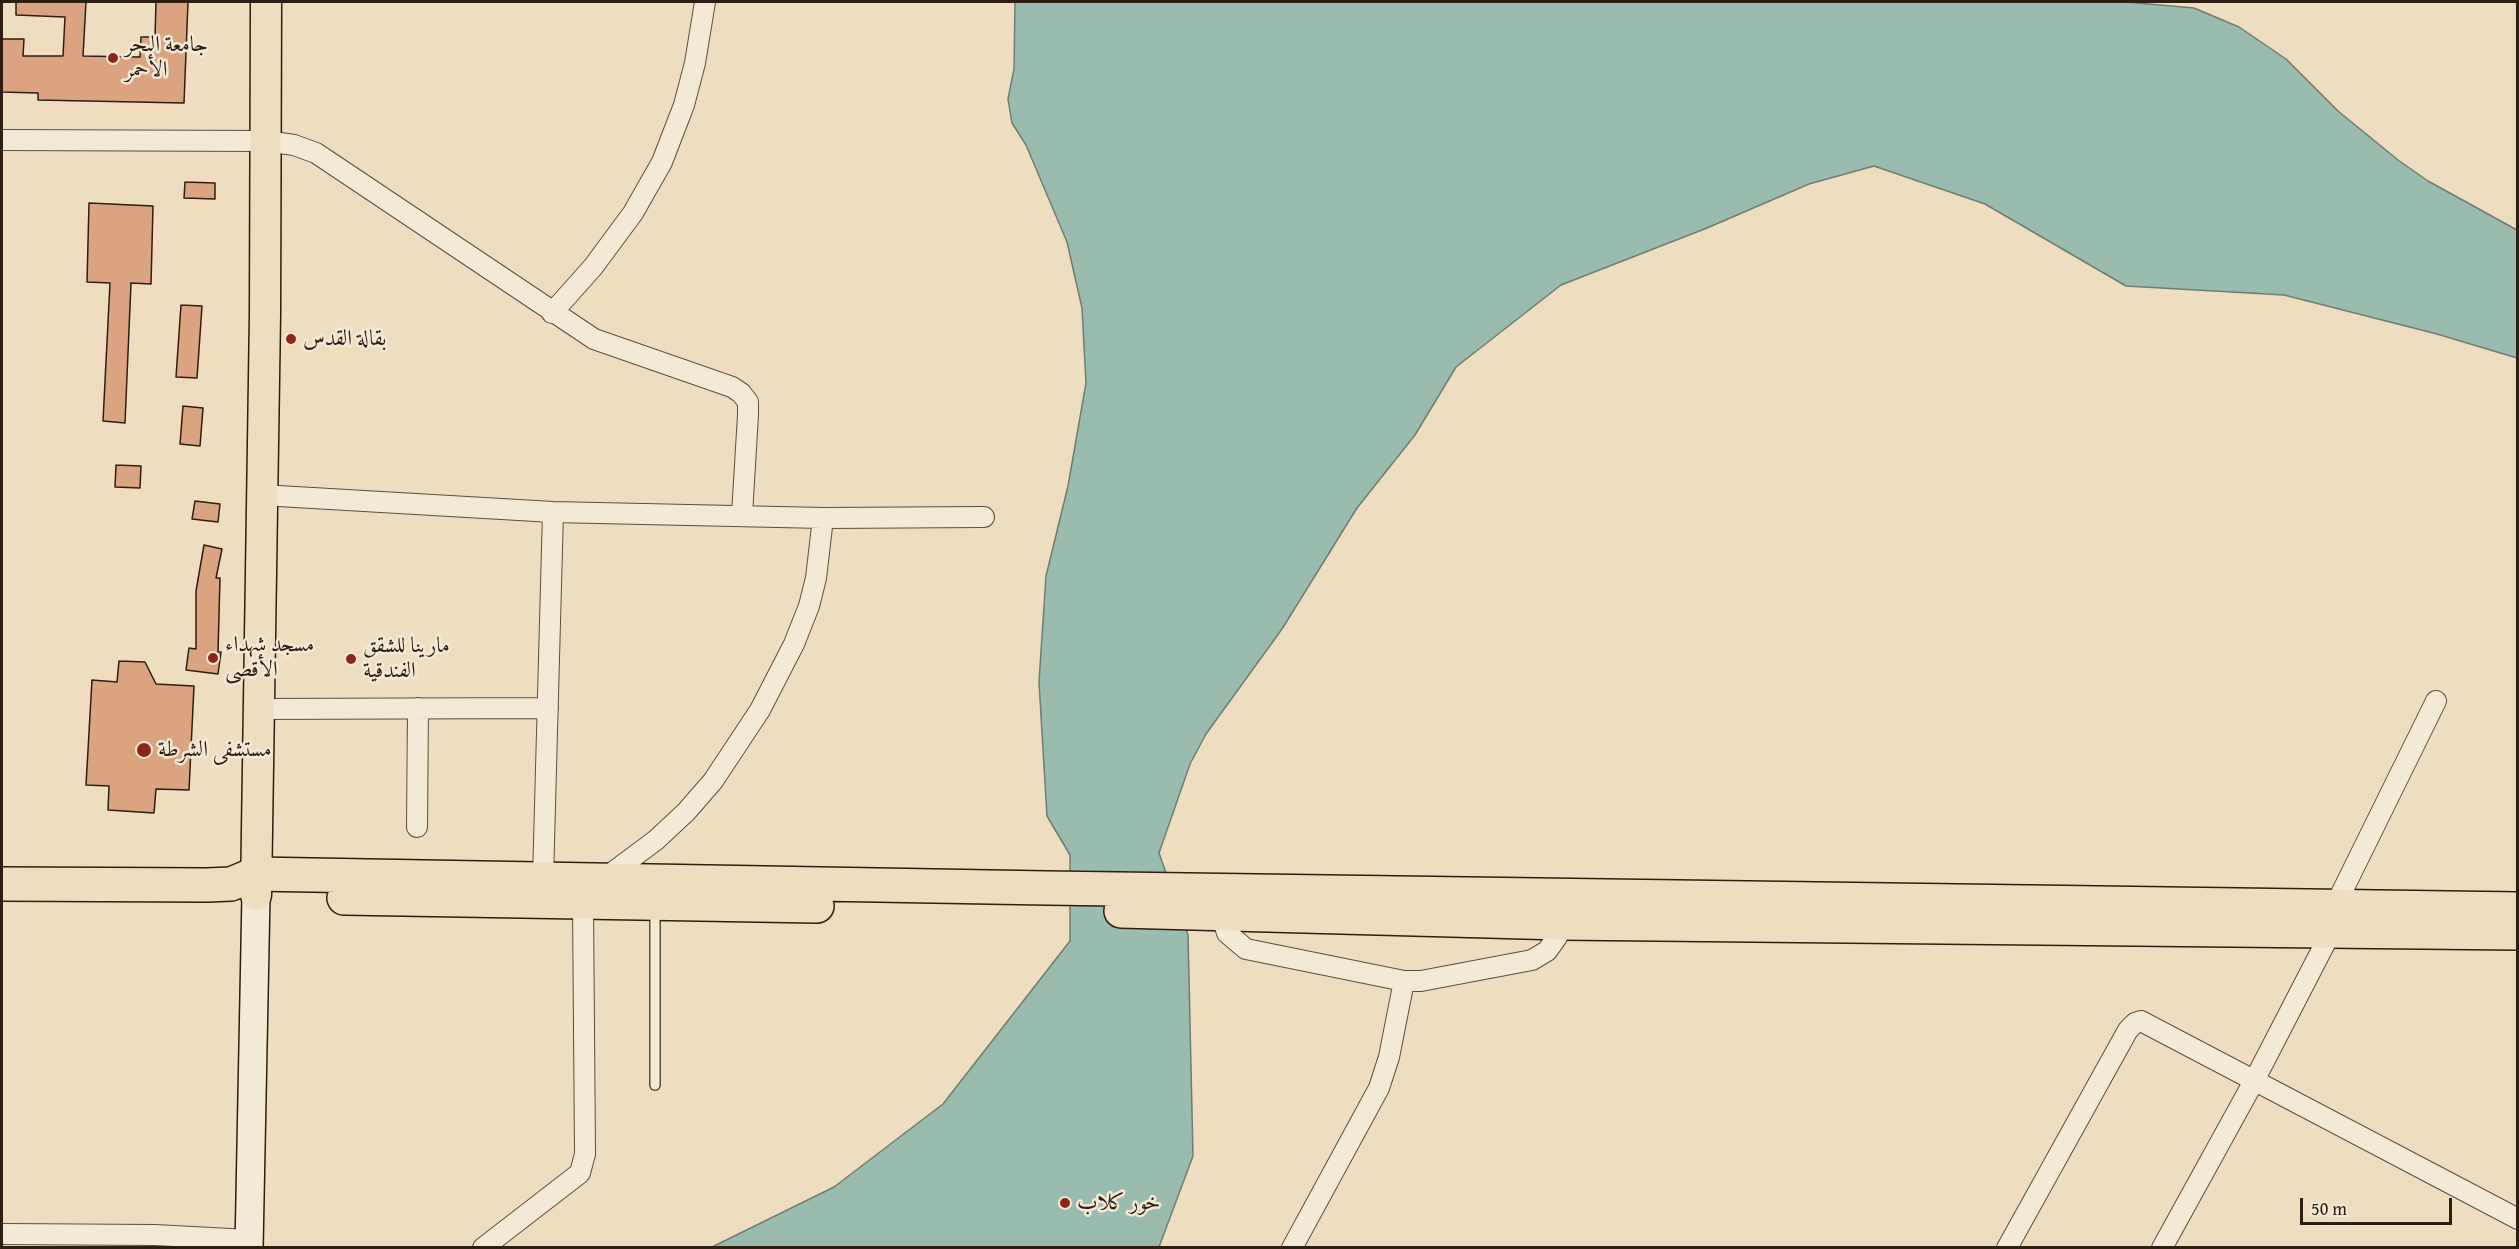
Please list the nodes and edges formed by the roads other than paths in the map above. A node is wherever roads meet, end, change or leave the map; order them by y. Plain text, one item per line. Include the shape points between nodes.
1 (266, 2) edge
2 (705, 2) edge
3 (2, 140) edge
4 (266, 141) junction
5 (552, 313) junction
6 (261, 495) junction
7 (553, 512) junction
8 (742, 515) junction
9 (984, 517) dead end
10 (823, 518) junction
11 (2436, 701) dead end
12 (418, 708) junction
13 (548, 708) junction
14 (259, 709) junction
15 (417, 827) dead end
16 (605, 878) junction
17 (543, 879) junction
18 (2, 884) edge
19 (247, 884) junction
20 (784, 894) junction
21 (583, 903) junction
22 (655, 904) junction
23 (1211, 905) junction
24 (2517, 909) edge
25 (2333, 919) junction
26 (1561, 923) junction
27 (2517, 933) edge
28 (1404, 981) junction
29 (2254, 1081) junction
30 (655, 1085) dead end
31 (2516, 1213) edge
32 (2, 1234) edge
33 (249, 1244) edge
34 (2167, 1246) edge
35 (483, 1248) edge
36 (1292, 1248) edge
37 (2007, 1248) edge

1 - 4 main road
2 - 5 street via 684,105 662,162 633,213
3 - 4 street
4 - 5 street via 316,153
4 - 6 main road
5 - 8 street via 594,339 741,393 748,402
6 - 7 street
6 - 14 main road
7 - 8 street
7 - 13 street
8 - 10 street
9 - 10 street
10 - 16 street via 809,606 760,710 713,781 686,812
11 - 25 street
12 - 13 street
12 - 14 street
12 - 15 street
13 - 17 street
14 - 19 main road
16 - 17 highway
16 - 20 highway
17 - 19 highway
18 - 19 highway
19 - 21 highway
19 - 33 street
20 - 22 highway
20 - 23 highway
21 - 22 highway
21 - 35 street via 585,1154 580,1173
22 - 30 lane
23 - 25 highway
23 - 26 highway
23 - 28 street via 1227,933 1246,949
24 - 25 highway
25 - 26 highway
25 - 27 highway
25 - 29 street
26 - 28 street via 1557,938 1547,951 1532,960
28 - 36 street via 1379,1088
29 - 31 street
29 - 34 street
29 - 37 street via 2147,1023 2135,1023 2127,1030
32 - 33 street via 133,1235

